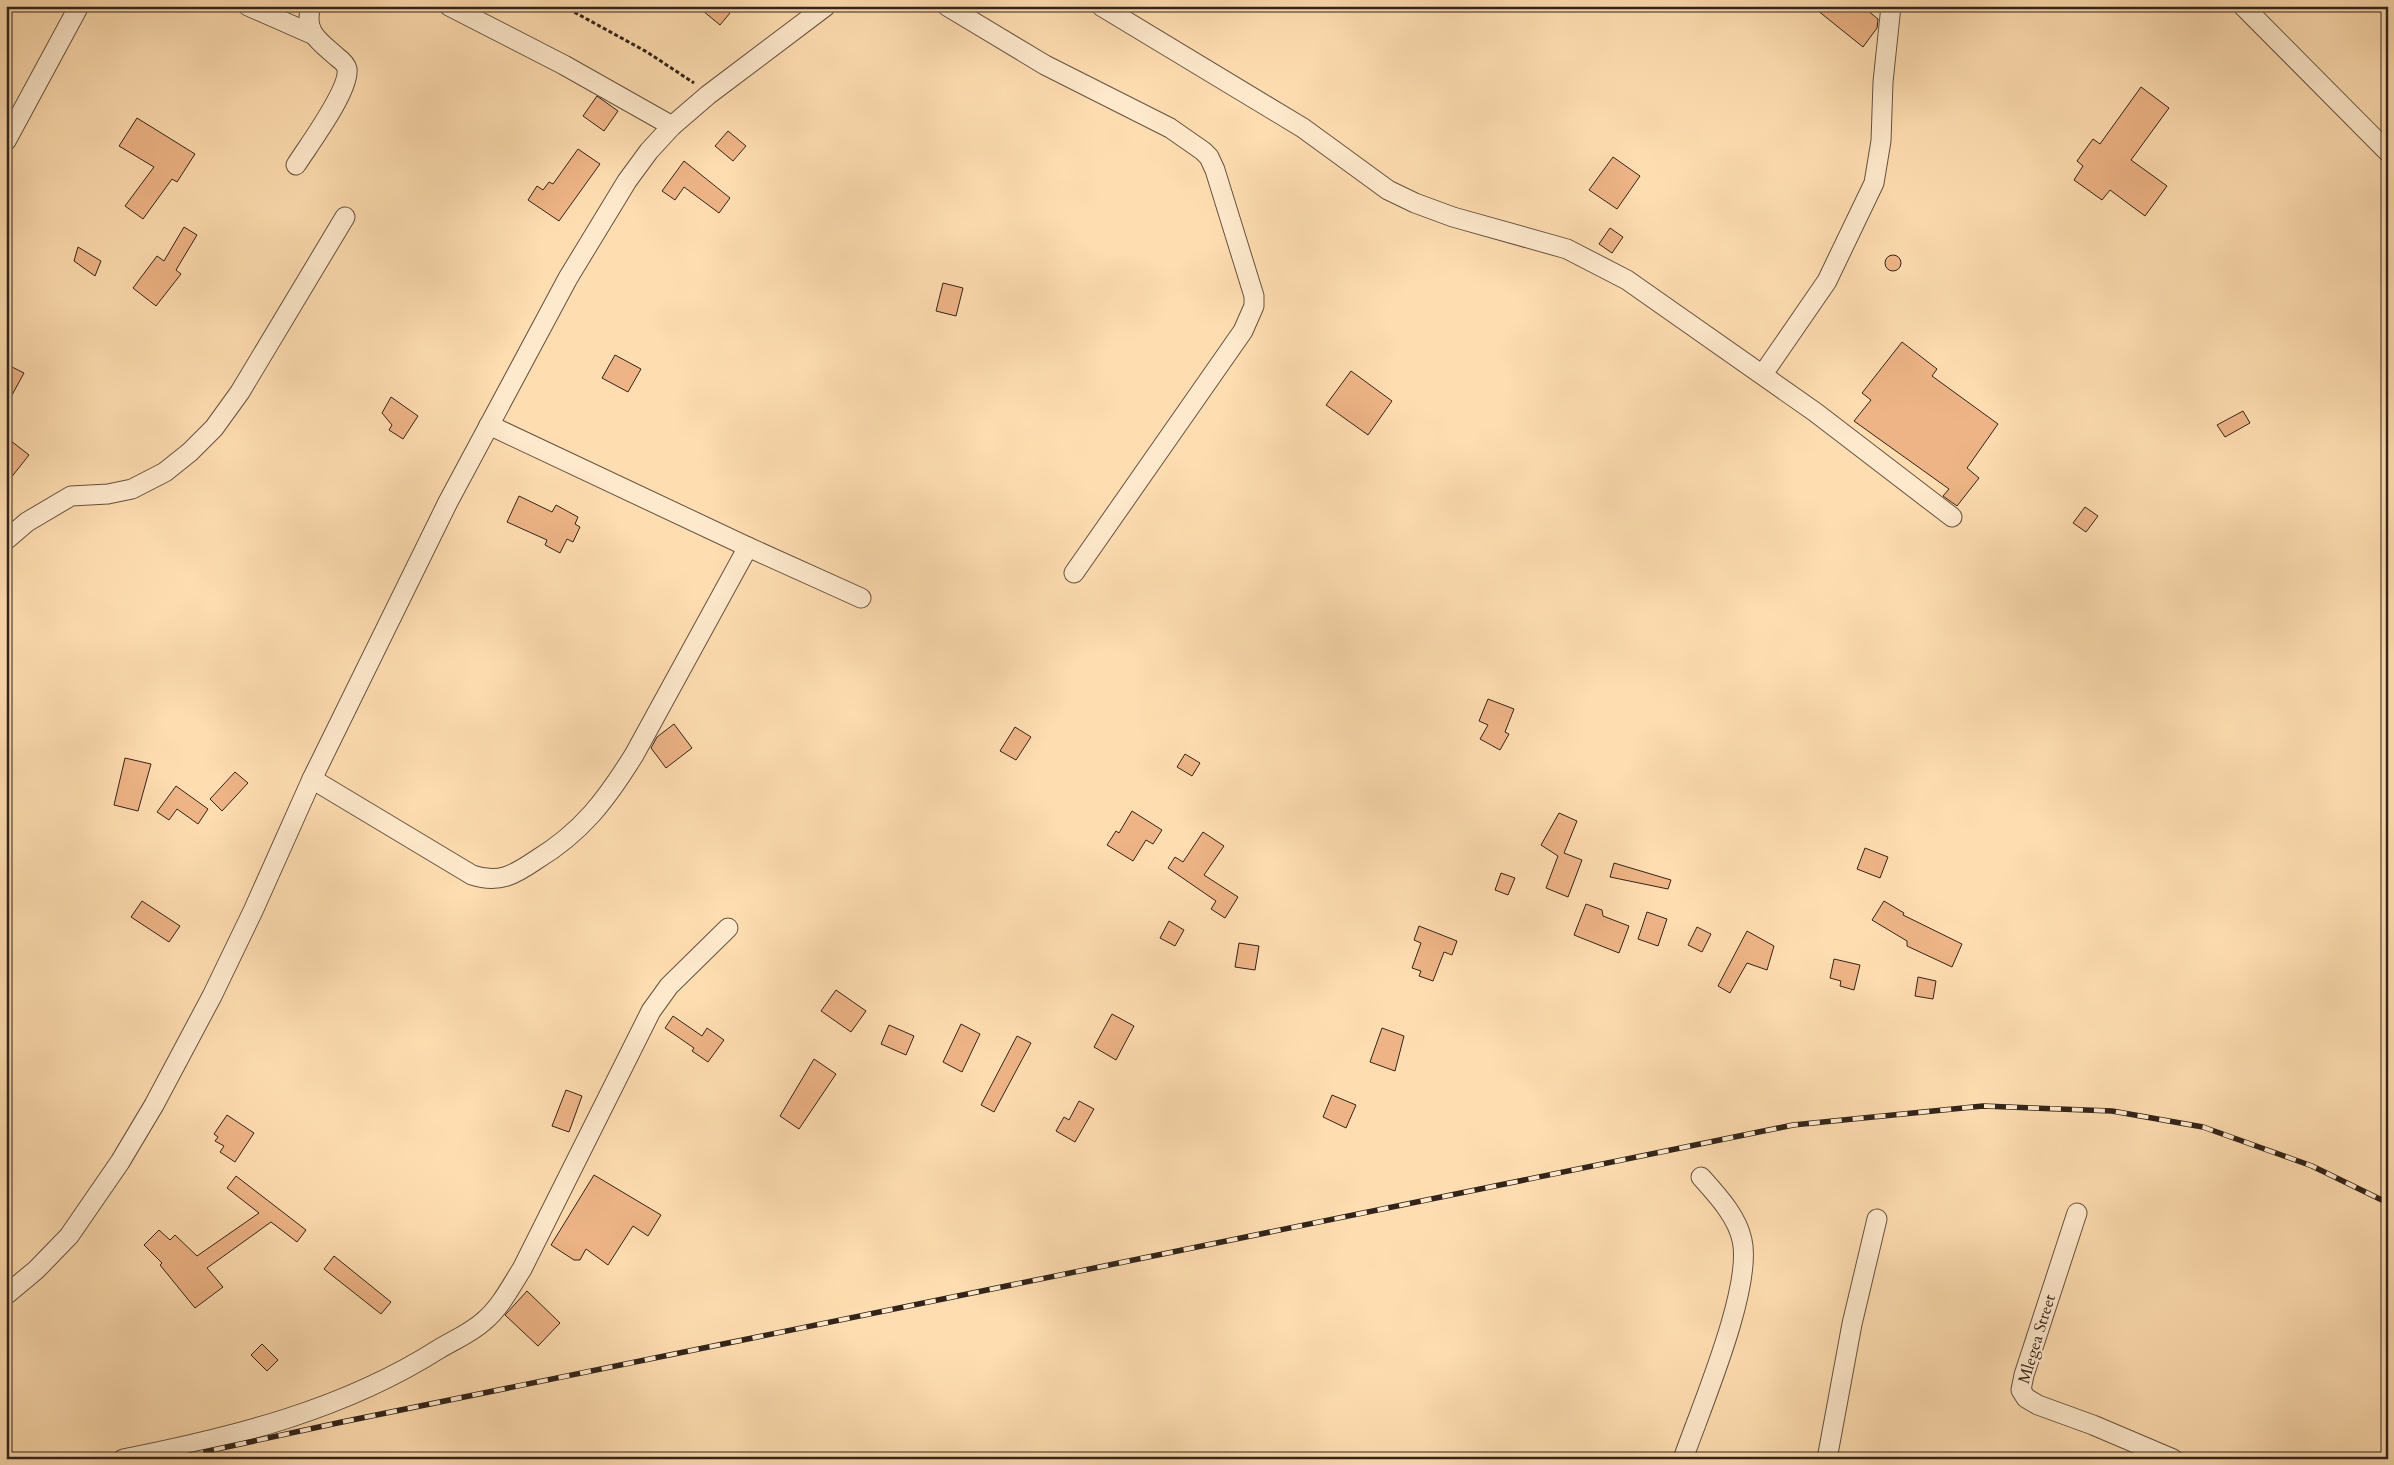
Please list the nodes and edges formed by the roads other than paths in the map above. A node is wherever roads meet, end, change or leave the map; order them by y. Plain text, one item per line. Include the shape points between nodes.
1 (79, 6) edge
2 (248, 6) edge
3 (311, 6) edge
4 (449, 6) edge
5 (826, 6) edge
6 (947, 6) edge
7 (1101, 6) edge
8 (1891, 6) edge
9 (2243, 6) edge
10 (314, 35) junction
11 (672, 126) junction
12 (6, 141) edge
13 (2388, 152) edge
14 (296, 165) dead end
15 (345, 217) dead end
16 (1763, 374) junction
17 (489, 425) junction
18 (1952, 517) dead end
19 (6, 540) edge
20 (748, 547) junction
21 (1074, 573) dead end
22 (861, 598) dead end
23 (312, 779) junction
24 (728, 928) dead end
25 (1701, 1177) dead end
26 (2077, 1213) dead end
27 (1877, 1219) dead end
28 (6, 1295) edge
29 (123, 1459) edge
30 (1683, 1459) edge
31 (1827, 1459) edge
32 (2173, 1459) edge

1 - 12 street
2 - 10 street
3 - 10 street via 309,24
4 - 11 street via 572,69
5 - 11 street
6 - 21 street via 1045,65 1170,128 1203,151 1214,170 1254,296 1252,312 1243,331
7 - 16 street via 1303,128 1388,190 1453,217 1542,241 1589,258 1627,280
8 - 16 street via 1882,82 1881,141 1874,182 1827,281
9 - 13 street
10 - 14 street via 345,65 346,76 333,108
11 - 17 street via 627,181 568,278
15 - 19 street via 240,392 214,428 190,452 165,472 122,492 71,496 27,522
16 - 18 street
17 - 20 street
17 - 23 street
20 - 22 street
20 - 23 street via 613,788 585,823 558,846 513,875 484,878 472,875
23 - 28 street via 212,996 136,1136 69,1236
24 - 29 street via 684,970 655,1005 522,1269 484,1321 382,1383 336,1402 248,1432
25 - 30 street via 1733,1218 1743,1241 1744,1264 1726,1338
26 - 32 street, Mlegea Street via 2024,1375 2022,1394 2038,1405
27 - 31 street via 1852,1324

